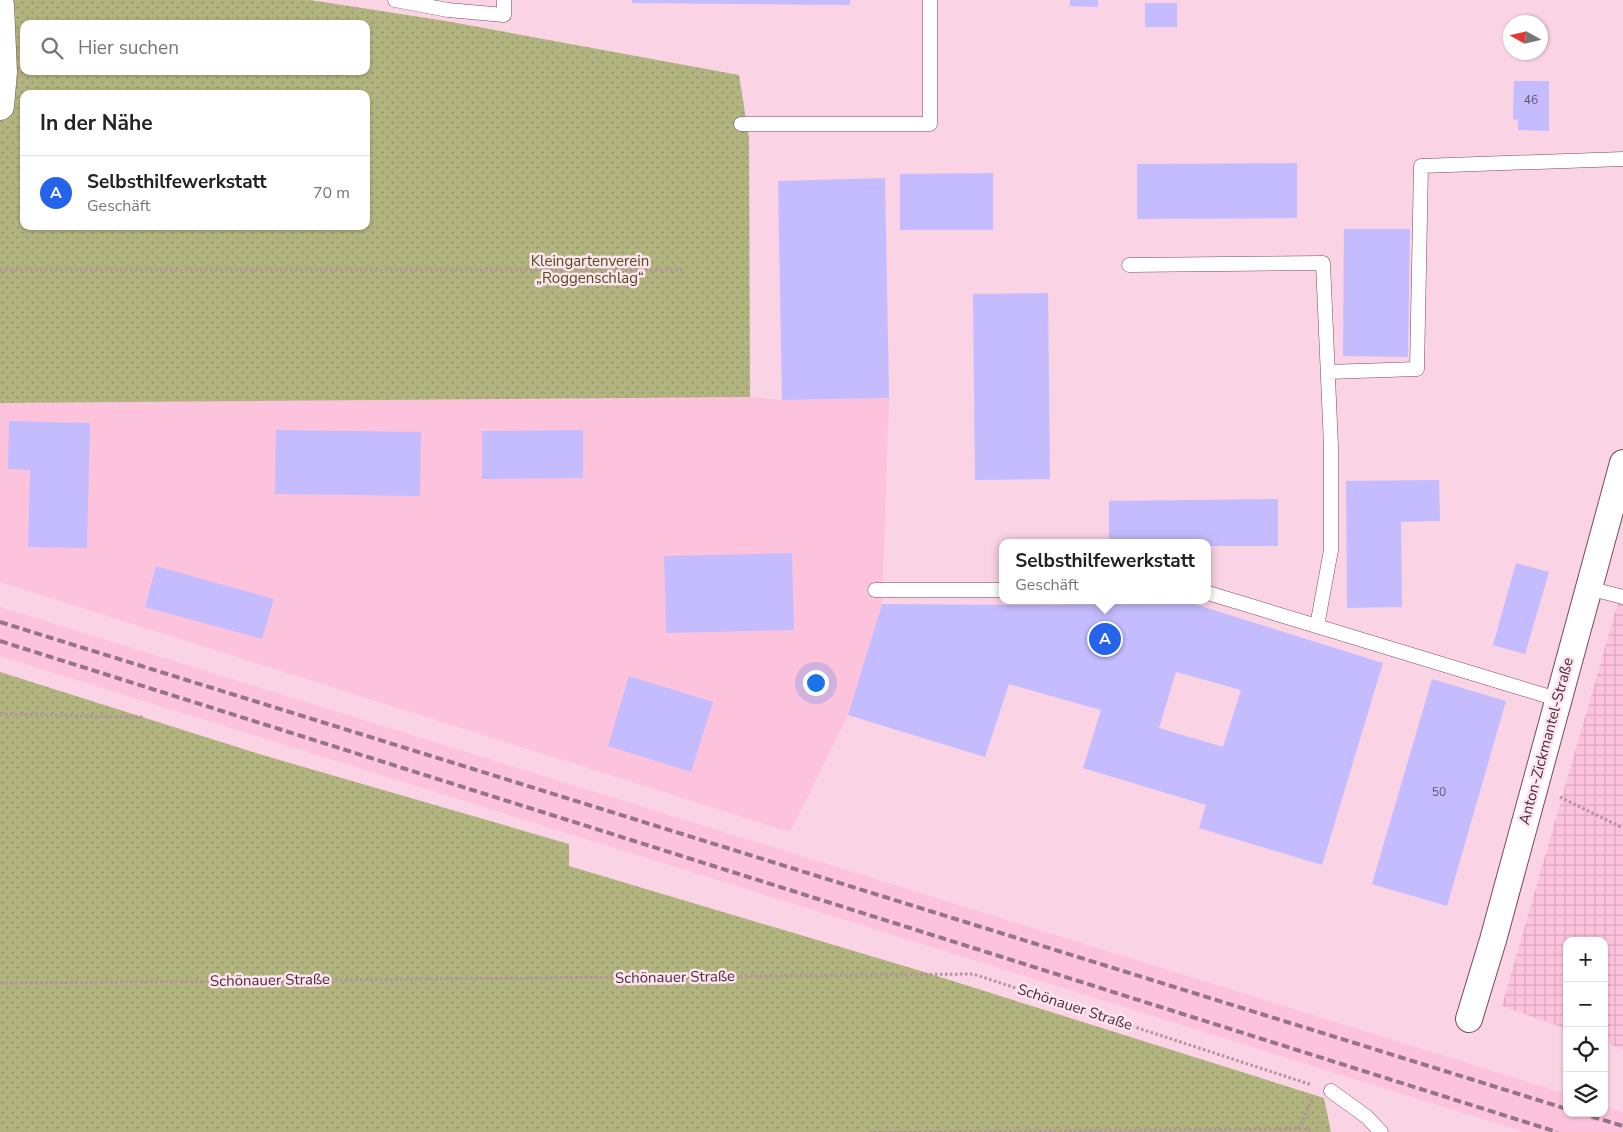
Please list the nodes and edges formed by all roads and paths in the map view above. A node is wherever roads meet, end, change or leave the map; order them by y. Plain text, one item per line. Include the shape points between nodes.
1 (395, 0) edge
2 (504, 0) edge
3 (930, 0) edge
4 (0, 5) edge
5 (3, 72) junction
6 (20, 72) edge
7 (0, 106) edge
8 (741, 124) dead end
9 (1623, 159) edge
10 (1129, 265) dead end
11 (0, 270) edge
12 (685, 270) dead end
13 (1328, 372) junction
14 (1623, 463) edge
15 (1588, 588) junction
16 (875, 590) dead end
17 (999, 590) edge
18 (1211, 594) edge
19 (1623, 597) edge
20 (1317, 626) junction
21 (1557, 699) junction
22 (0, 714) edge
23 (143, 717) dead end
24 (1534, 785) junction
25 (1623, 828) edge
26 (0, 983) edge
27 (1469, 1019) dead end
28 (1317, 1086) junction
29 (1331, 1091) joint
30 (1299, 1129) junction
31 (869, 1132) edge
32 (1311, 1132) edge
33 (1381, 1132) edge

1 - 2 lane via 448,10 504,15
3 - 8 lane via 930,124
4 - 5 street
5 - 6 path
5 - 7 street
9 - 13 lane via 1421,166 1417,369
10 - 13 lane via 1323,263
11 - 12 path
13 - 20 lane via 1331,550
14 - 15 street, Anton-Zickmantel-Straße
15 - 19 lane
15 - 21 street, Anton-Zickmantel-Straße
16 - 17 lane
18 - 20 lane
20 - 21 lane
21 - 24 street, Anton-Zickmantel-Straße
22 - 23 path
24 - 25 path
24 - 27 street, Anton-Zickmantel-Straße
26 - 28 path, Schönauer Straße via 973,974
28 - 29 path, Schönauer Straße
28 - 30 path
29 - 33 lane via 1367,1117
30 - 31 path
30 - 32 path

